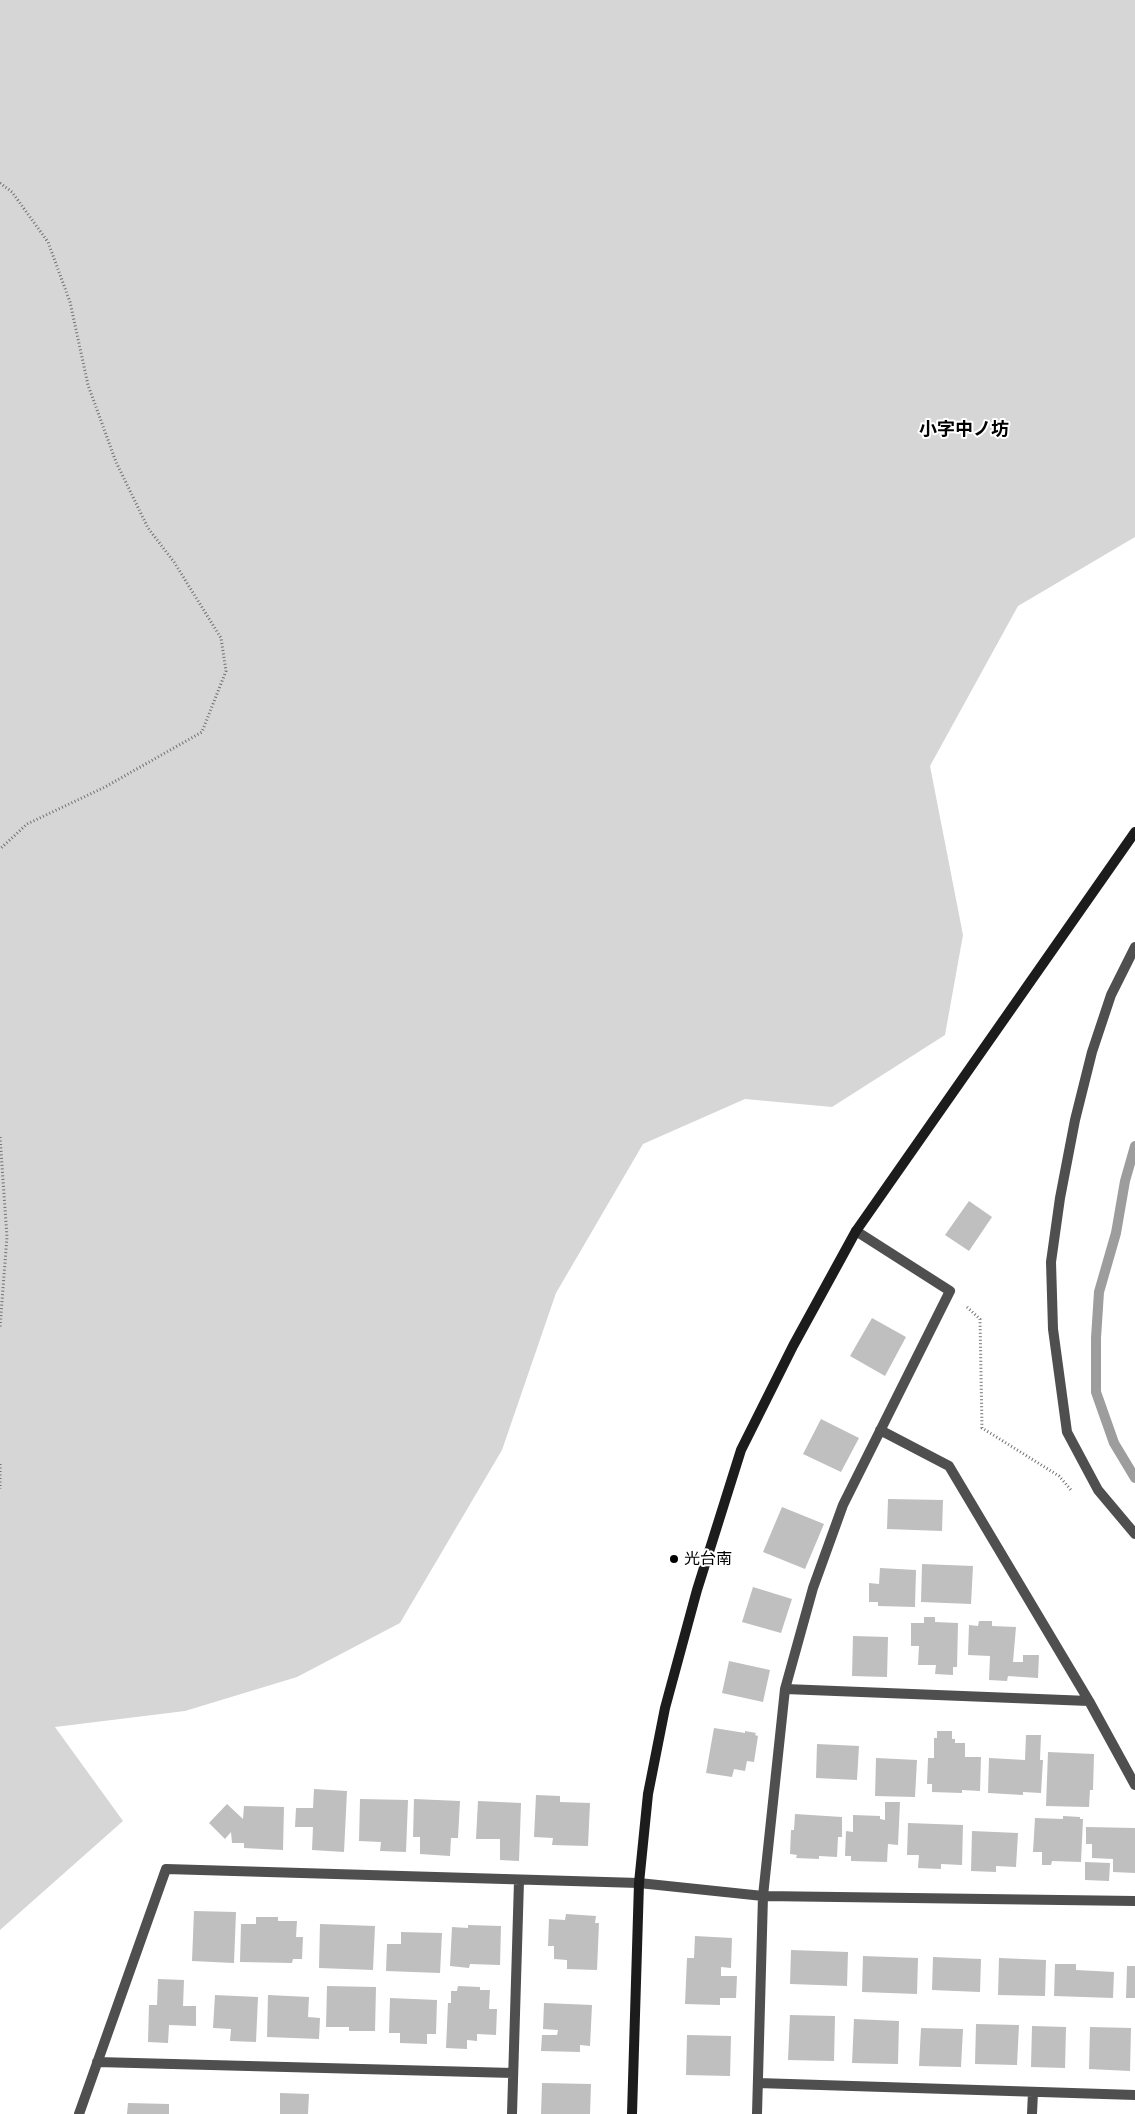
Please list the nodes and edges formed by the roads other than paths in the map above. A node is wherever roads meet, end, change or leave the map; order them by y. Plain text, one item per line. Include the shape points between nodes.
1 (1135, 832) edge
2 (1135, 947) edge
3 (856, 1231) junction
4 (880, 1430) junction
5 (1135, 1534) edge
6 (785, 1689) junction
7 (1089, 1701) junction
8 (1135, 1785) edge
9 (519, 1881) junction
10 (639, 1883) junction
11 (763, 1896) junction
12 (1135, 1901) edge
13 (97, 2062) junction
14 (513, 2073) junction
15 (758, 2083) junction
16 (1033, 2092) junction
17 (1135, 2095) edge
18 (79, 2114) edge
19 (512, 2114) edge
20 (632, 2114) edge
21 (757, 2114) edge
22 (1032, 2114) edge

1 - 3 street
2 - 5 street via 1111,995 1092,1052 1075,1120 1051,1262 1053,1329 1067,1432 1098,1490
3 - 4 street via 950,1291
3 - 10 street via 741,1450 697,1590 665,1708 648,1794
4 - 6 street via 843,1505 814,1588
4 - 7 street via 949,1466
6 - 7 street
6 - 11 street
7 - 8 street
9 - 10 street
9 - 13 street via 166,1869
9 - 14 street
10 - 11 street
10 - 20 street
11 - 12 street
11 - 15 street
13 - 14 street
13 - 18 street
14 - 19 street
15 - 16 street
15 - 21 street
16 - 17 street
16 - 22 street

